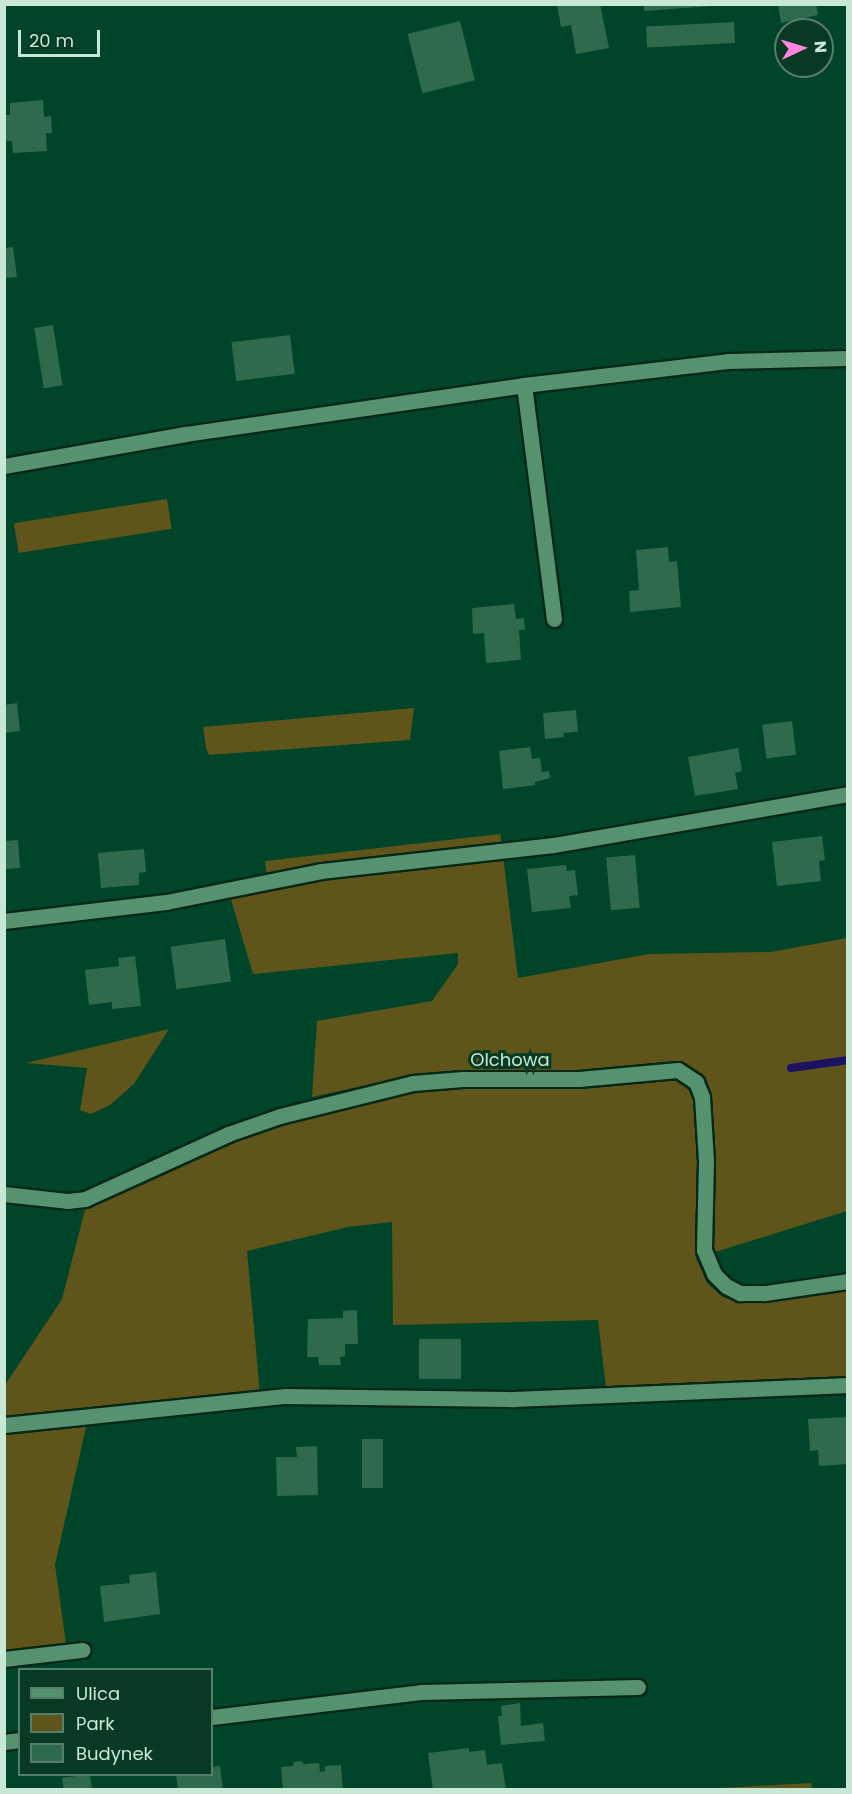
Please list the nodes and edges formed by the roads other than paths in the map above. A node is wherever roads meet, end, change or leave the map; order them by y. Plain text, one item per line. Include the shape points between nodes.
1 (848, 358) edge
2 (524, 385) junction
3 (4, 466) edge
4 (554, 619) dead end
5 (848, 794) edge
6 (4, 921) edge
7 (4, 1194) edge
8 (848, 1281) edge
9 (848, 1385) edge
10 (4, 1425) edge
11 (82, 1650) dead end
12 (4, 1659) edge
13 (638, 1687) dead end
14 (213, 1717) edge

1 - 2 street via 728,361
2 - 3 street via 186,434
2 - 4 street
5 - 6 street via 553,845 321,871 166,902
7 - 8 street, Olchowa via 67,1201 85,1199 228,1134 280,1116 413,1083 579,1079 678,1070 696,1082 702,1097 706,1161 704,1250 714,1274 740,1293
9 - 10 street via 515,1399 286,1396
11 - 12 street
13 - 14 street via 421,1692

